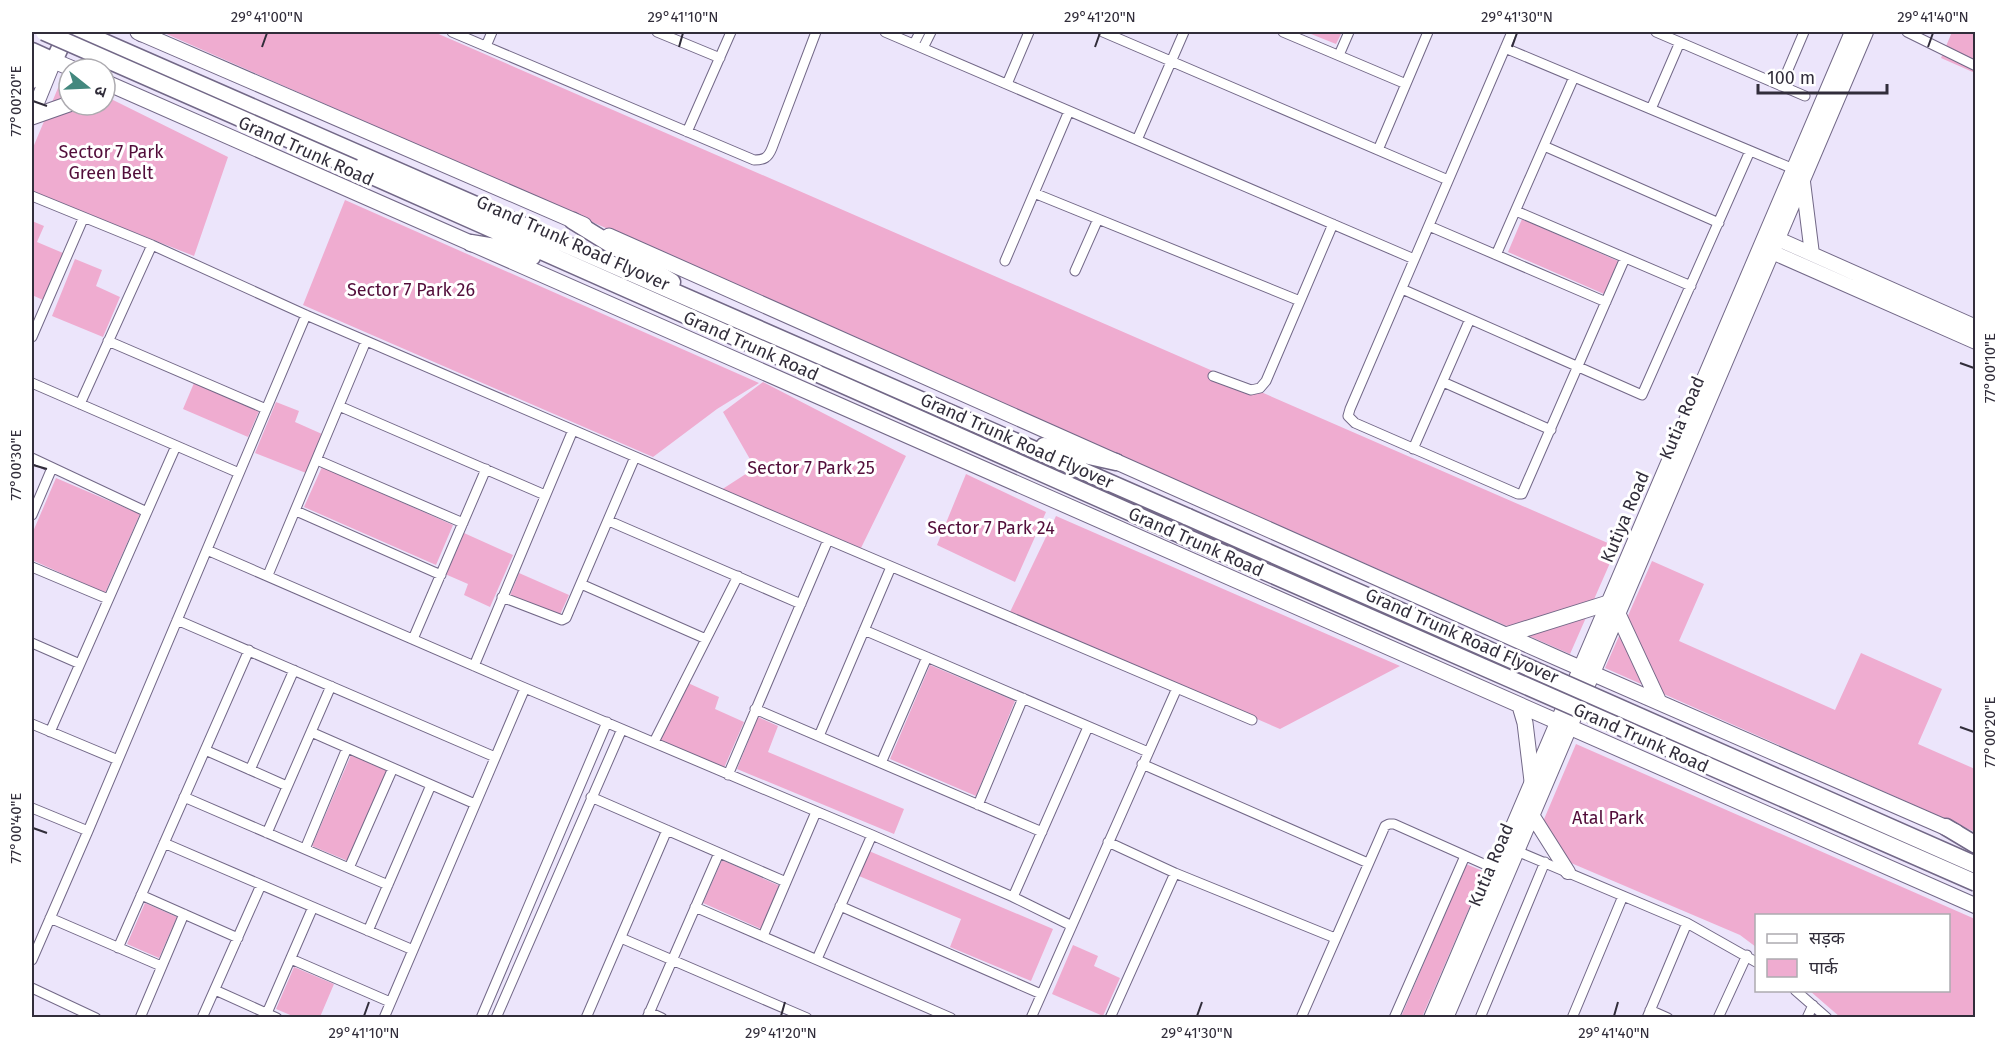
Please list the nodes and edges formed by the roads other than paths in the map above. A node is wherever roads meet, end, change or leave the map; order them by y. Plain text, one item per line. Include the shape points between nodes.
1 (44, 32) edge
2 (53, 32) edge
3 (67, 32) edge
4 (81, 32) edge
5 (141, 32) edge
6 (452, 32) edge
7 (492, 32) edge
8 (657, 32) edge
9 (731, 32) edge
10 (816, 32) edge
11 (885, 32) edge
12 (920, 32) edge
13 (931, 32) edge
14 (1029, 32) edge
15 (1105, 32) edge
16 (1184, 32) edge
17 (1283, 32) edge
18 (1349, 32) edge
19 (1428, 32) edge
20 (1512, 32) edge
21 (1656, 32) edge
22 (1804, 32) edge
23 (1852, 32) edge
24 (1866, 32) edge
25 (1908, 32) edge
26 (1680, 42) junction
27 (914, 44) junction
28 (486, 46) junction
29 (923, 48) junction
30 (1505, 48) junction
31 (1339, 55) junction
32 (43, 56) edge
33 (720, 58) junction
34 (1171, 61) junction
35 (57, 62) edge
36 (1976, 66) edge
37 (1574, 77) junction
38 (32, 81) edge
39 (1007, 84) junction
40 (1406, 84) junction
41 (1781, 86) junction
42 (117, 90) edge
43 (1805, 96) dead end
44 (57, 108) edge
45 (1652, 109) junction
46 (1069, 111) junction
47 (32, 116) edge
48 (687, 132) junction
49 (1137, 140) junction
50 (1544, 146) junction
51 (1378, 150) junction
52 (1750, 151) junction
53 (1800, 175) junction
54 (1448, 180) junction
55 (1034, 193) junction
56 (32, 196) edge
57 (1516, 211) junction
58 (83, 219) junction
59 (1098, 219) junction
60 (573, 220) junction
61 (1719, 223) junction
62 (1333, 224) junction
63 (1429, 226) junction
64 (1762, 241) junction
65 (471, 243) junction
66 (152, 245) junction
67 (1775, 246) junction
68 (1812, 254) junction
69 (1496, 255) junction
70 (1625, 258) junction
71 (1414, 259) junction
72 (1005, 261) dead end
73 (1075, 271) dead end
74 (610, 281) junction
75 (1690, 286) junction
76 (1402, 289) junction
77 (1874, 290) junction
78 (1300, 301) junction
79 (697, 302) junction
80 (1606, 302) junction
81 (306, 315) junction
82 (1470, 319) junction
83 (1976, 327) edge
84 (32, 337) edge
85 (108, 341) junction
86 (366, 341) junction
87 (1976, 342) edge
88 (1578, 367) junction
89 (1213, 376) dead end
90 (32, 382) edge
91 (1443, 382) junction
92 (80, 404) junction
93 (339, 406) junction
94 (266, 409) junction
95 (573, 430) junction
96 (1551, 430) junction
97 (1008, 438) junction
98 (176, 446) junction
99 (1413, 449) junction
100 (635, 457) junction
101 (32, 459) edge
102 (317, 460) junction
103 (1116, 462) junction
104 (52, 468) junction
105 (486, 469) junction
106 (239, 473) junction
107 (545, 495) junction
108 (296, 511) junction
109 (147, 512) junction
110 (32, 515) edge
111 (609, 521) junction
112 (463, 523) junction
113 (828, 540) junction
114 (207, 550) junction
115 (1638, 550) junction
116 (32, 567) edge
117 (891, 567) junction
118 (441, 574) junction
119 (268, 575) junction
120 (738, 576) junction
121 (581, 584) junction
122 (502, 597) junction
123 (108, 599) junction
124 (801, 604) junction
125 (1613, 608) junction
126 (177, 620) junction
127 (864, 630) junction
128 (1506, 635) junction
129 (413, 639) junction
130 (706, 639) junction
131 (32, 643) edge
132 (249, 650) junction
133 (927, 657) junction
134 (80, 664) junction
135 (474, 666) junction
136 (294, 670) junction
137 (1586, 671) junction
138 (331, 686) junction
139 (525, 688) junction
140 (1177, 688) junction
141 (1023, 698) junction
142 (1659, 702) junction
143 (1520, 706) junction
144 (755, 709) junction
145 (1252, 720) dead end
146 (607, 722) junction
147 (32, 724) edge
148 (1563, 725) junction
149 (1088, 727) junction
150 (622, 729) junction
151 (50, 732) junction
152 (311, 732) junction
153 (819, 736) junction
154 (654, 742) junction
155 (347, 748) junction
156 (205, 750) junction
157 (1148, 753) junction
158 (495, 757) junction
159 (118, 760) junction
160 (881, 763) junction
161 (1142, 764) junction
162 (393, 768) junction
163 (250, 770) junction
164 (728, 775) junction
165 (1539, 776) junction
166 (431, 785) junction
167 (287, 786) junction
168 (184, 797) junction
169 (591, 797) junction
170 (475, 804) junction
171 (978, 805) junction
172 (32, 808) edge
173 (816, 812) junction
174 (1532, 815) junction
175 (1946, 827) junction
176 (667, 830) junction
177 (88, 831) junction
178 (1041, 832) junction
179 (267, 833) junction
180 (872, 835) junction
181 (1976, 840) edge
182 (1108, 842) junction
183 (164, 843) junction
184 (1976, 845) edge
185 (1511, 848) junction
186 (305, 849) junction
187 (719, 853) junction
188 (1465, 856) junction
189 (1545, 862) junction
190 (1368, 863) junction
191 (1976, 865) edge
192 (349, 868) junction
193 (1495, 869) junction
194 (543, 872) junction
195 (1568, 872) junction
196 (1175, 873) junction
197 (556, 878) junction
198 (786, 882) junction
199 (1976, 883) edge
200 (261, 885) junction
201 (388, 885) junction
202 (141, 895) junction
203 (1623, 896) junction
204 (1012, 897) junction
205 (840, 906) junction
206 (1976, 906) edge
207 (695, 907) junction
208 (313, 908) junction
209 (184, 914) junction
210 (50, 918) junction
211 (1687, 923) junction
212 (1071, 925) junction
213 (368, 931) junction
214 (763, 936) junction
215 (238, 938) junction
216 (621, 938) junction
217 (1335, 938) junction
218 (118, 948) junction
219 (413, 950) junction
220 (1747, 955) junction
221 (291, 959) junction
222 (32, 960) edge
223 (672, 960) junction
224 (817, 960) junction
225 (1755, 961) edge
226 (161, 966) junction
227 (32, 988) edge
228 (494, 988) junction
229 (214, 990) junction
230 (1797, 992) edge
231 (506, 994) junction
232 (1041, 994) junction
233 (390, 1002) junction
234 (1813, 1005) junction
235 (267, 1013) junction
236 (1648, 1014) edge
237 (84, 1015) edge
238 (648, 1015) edge
239 (96, 1017) edge
240 (140, 1017) edge
241 (202, 1017) edge
242 (277, 1017) edge
243 (384, 1017) edge
244 (481, 1017) edge
245 (496, 1017) edge
246 (586, 1017) edge
247 (662, 1017) edge
248 (807, 1017) edge
249 (949, 1017) edge
250 (1031, 1017) edge
251 (1110, 1017) edge
252 (1301, 1017) edge
253 (1394, 1017) edge
254 (1431, 1017) edge
255 (1446, 1017) edge
256 (1480, 1017) edge
257 (1572, 1017) edge
258 (1668, 1017) edge
259 (1718, 1017) edge
260 (1808, 1017) edge
261 (1827, 1017) edge

1 - 74 highway, Grand Trunk Road Flyover, bridge
2 - 32 highway
3 - 32 highway
4 - 79 highway, Grand Trunk Road Flyover
5 - 60 main road
6 - 28 street
7 - 28 street
8 - 33 street
9 - 33 street
10 - 48 street via 768,156 754,160
11 - 27 street
12 - 27 street
13 - 29 street
14 - 39 street
15 - 34 street
16 - 34 street
17 - 31 street
18 - 31 street
19 - 40 street
20 - 30 street
21 - 26 street
22 - 41 street
23 - 53 street, Kutiya Road
24 - 53 street, Kutia Road
25 - 36 street
26 - 41 street
26 - 45 street
27 - 29 street
28 - 48 street
29 - 39 street
30 - 37 street
30 - 54 street
31 - 40 street
32 - 35 main road
32 - 38 street
32 - 47 street
33 - 48 street
34 - 49 street
34 - 51 street
37 - 45 street
37 - 50 street
39 - 46 street
40 - 51 street
41 - 43 street
42 - 65 main road, Grand Trunk Road
44 - 47 main road
45 - 52 street
46 - 49 street
46 - 55 street
49 - 62 street
50 - 57 street
50 - 61 street
51 - 54 street
52 - 53 street
52 - 61 street
53 - 64 street, Kutiya Road
53 - 67 street, Kutia Road
53 - 68 street
54 - 63 street
55 - 59 street
55 - 72 street
56 - 58 street
57 - 69 street
57 - 70 street
58 - 66 street
58 - 84 street
59 - 73 street
59 - 78 street
60 - 79 highway
60 - 103 main road
61 - 75 street
62 - 71 street
62 - 78 street
63 - 69 street
63 - 71 street
64 - 67 street
64 - 115 street, Kutiya Road
65 - 74 highway via 515,251
65 - 143 main road, Grand Trunk Road
66 - 81 street
66 - 85 street
67 - 68 street
67 - 77 street
67 - 115 street, Kutia Road
68 - 77 street
69 - 80 street
70 - 75 street
70 - 80 street
71 - 76 street
74 - 199 highway, Grand Trunk Road Flyover, bridge
75 - 88 street via 1642,395
76 - 82 street
76 - 99 street via 1348,416 1354,423
77 - 83 street
77 - 87 street
78 - 89 street via 1260,388 1251,390
79 - 97 highway, Grand Trunk Road
80 - 88 street
81 - 86 street
81 - 94 street
82 - 88 street
82 - 91 street
85 - 92 street
85 - 94 street
86 - 93 street
86 - 95 street
88 - 96 street
90 - 92 street
91 - 96 street
91 - 99 street
92 - 98 street
93 - 102 street
93 - 105 street
94 - 106 street
95 - 100 street
95 - 107 street
96 - 99 street via 1522,494
97 - 103 highway
97 - 191 highway, Grand Trunk Road Flyover, bridge
98 - 106 street
98 - 109 street
100 - 111 street
100 - 113 street
101 - 104 street
102 - 108 street
102 - 112 street
103 - 128 main road
104 - 109 street
104 - 110 street
105 - 107 street
105 - 112 street
106 - 114 street
107 - 122 street
108 - 118 street
108 - 119 street
109 - 123 street
111 - 120 street
111 - 121 street
112 - 118 street
113 - 117 street
113 - 124 street
114 - 119 street
114 - 126 street
115 - 125 street, Kutia Road
116 - 123 street
117 - 127 street
117 - 140 street
118 - 129 street
119 - 129 street
120 - 124 street
120 - 130 street
121 - 122 street via 565,620
121 - 130 street
122 - 135 street
123 - 134 street
124 - 144 street
125 - 128 main road
125 - 137 street, Kutia Road
125 - 142 main road
126 - 132 street
126 - 159 street
127 - 133 street
127 - 153 street
128 - 137 main road
129 - 135 street
130 - 154 street
131 - 134 street
132 - 136 street
132 - 156 street
133 - 141 street
133 - 160 street
134 - 151 street
135 - 139 street
136 - 138 street
136 - 163 street
137 - 142 main road
137 - 148 street, Kutia Road
138 - 152 street
138 - 158 street
139 - 146 street
139 - 158 street
140 - 145 street
140 - 157 street
141 - 149 street
141 - 171 street
142 - 175 main road
143 - 148 main road, Grand Trunk Road
143 - 165 main road
144 - 153 street
144 - 164 street
146 - 150 street
146 - 194 street
147 - 151 street
148 - 165 street, Kutia Road
148 - 206 main road, Grand Trunk Road
149 - 157 street
149 - 178 street
150 - 154 street
150 - 169 street
151 - 159 street
152 - 155 street
152 - 167 street
153 - 160 street
154 - 164 street
155 - 162 street
155 - 186 street
156 - 163 street
156 - 168 street
157 - 161 street
158 - 170 street
159 - 177 street
160 - 171 street
161 - 182 street
161 - 190 street
162 - 166 street
162 - 192 street
163 - 167 street
164 - 173 street
165 - 174 street, Kutia Road
165 - 185 street
166 - 170 street
166 - 201 street
167 - 179 street
168 - 179 street
168 - 183 street
169 - 176 street
169 - 197 street
170 - 219 street
171 - 178 street
172 - 177 street
173 - 180 street
173 - 198 street
174 - 185 street, Kutia Road
174 - 195 street
175 - 181 main road
175 - 184 highway
176 - 187 street
176 - 216 street
177 - 210 street
178 - 204 street
179 - 186 street
180 - 204 street
180 - 205 street
182 - 196 street
182 - 212 street
183 - 200 street
183 - 202 street
185 - 189 street
185 - 193 street
185 - 255 street, Kutia Road
186 - 192 street
187 - 198 street
187 - 207 street
188 - 190 street via 1389,824
188 - 193 street
188 - 253 street
189 - 195 street
189 - 256 street
190 - 217 street
192 - 201 street
193 - 254 street
194 - 197 street
194 - 228 street
195 - 203 street
196 - 217 street
196 - 251 street
197 - 231 street
198 - 214 street
200 - 208 street
200 - 215 street
201 - 213 street
202 - 209 street
202 - 218 street
203 - 211 street
203 - 257 street
204 - 212 street
205 - 224 street
205 - 232 street
207 - 214 street
207 - 223 street
208 - 213 street
208 - 221 street
209 - 215 street
209 - 226 street
210 - 218 street
210 - 222 street
211 - 220 street
211 - 236 street
212 - 232 street
213 - 219 street
214 - 224 street
215 - 229 street
216 - 223 street
216 - 246 street
217 - 252 street
218 - 226 street
219 - 233 street
220 - 225 street
220 - 259 street
221 - 233 street
221 - 235 street
223 - 238 street
223 - 248 street
224 - 249 street
226 - 240 street
227 - 237 street
228 - 231 street
228 - 244 street
229 - 235 street
229 - 241 street
230 - 234 street
231 - 245 street
232 - 250 street
233 - 243 street
234 - 260 street
234 - 261 street
235 - 242 street
236 - 258 street
237 - 239 street
238 - 247 street

